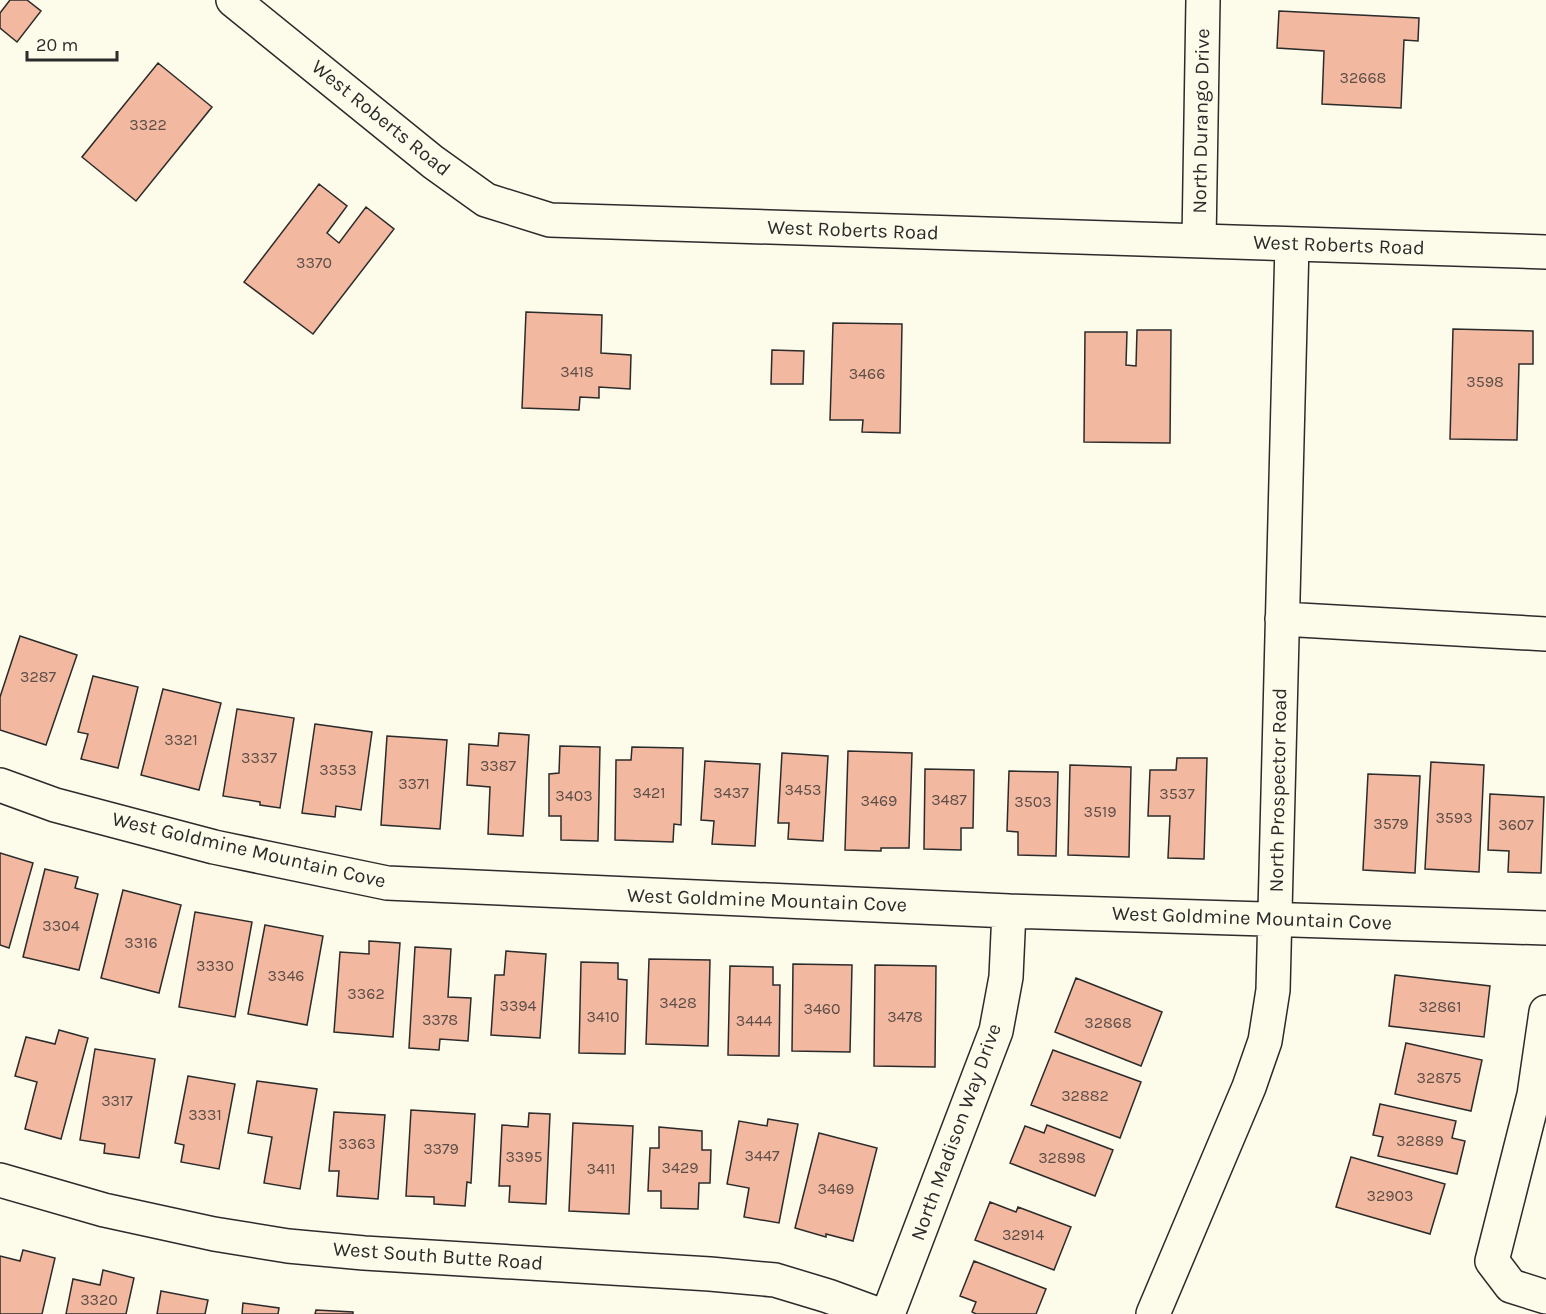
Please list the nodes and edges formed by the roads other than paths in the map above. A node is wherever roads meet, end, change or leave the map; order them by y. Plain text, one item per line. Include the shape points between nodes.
1 (233, 0) edge
2 (1203, 0) edge
3 (1199, 241) junction
4 (1292, 244) junction
5 (1546, 252) edge
6 (1282, 619) junction
7 (1546, 634) edge
8 (0, 785) edge
9 (1009, 911) junction
10 (1275, 919) junction
11 (1546, 928) edge
12 (1546, 1012) edge
13 (0, 1180) edge
14 (1546, 1297) edge
15 (877, 1314) edge
16 (888, 1314) edge
17 (1153, 1314) edge

1 - 3 street, West Roberts Road via 433,162 486,200 550,220
2 - 3 street, North Durango Drive
3 - 4 street, West Roberts Road
4 - 5 street, West Roberts Road
4 - 6 street, North Prospector Road
6 - 7 street
6 - 10 street, North Prospector Road
8 - 9 street, West Goldmine Mountain Cove via 55,805 214,847 387,883
9 - 10 street, West Goldmine Mountain Cove
9 - 16 street, North Madison Way Drive via 1006,977 996,1031
10 - 11 street, West Goldmine Mountain Cove
10 - 17 street, North Prospector Road via 1273,990 1264,1041 1249,1087
12 - 14 street via 1534,1095 1492,1261 1511,1286
13 - 15 street, West South Butte Road via 104,1210 288,1246 775,1280

